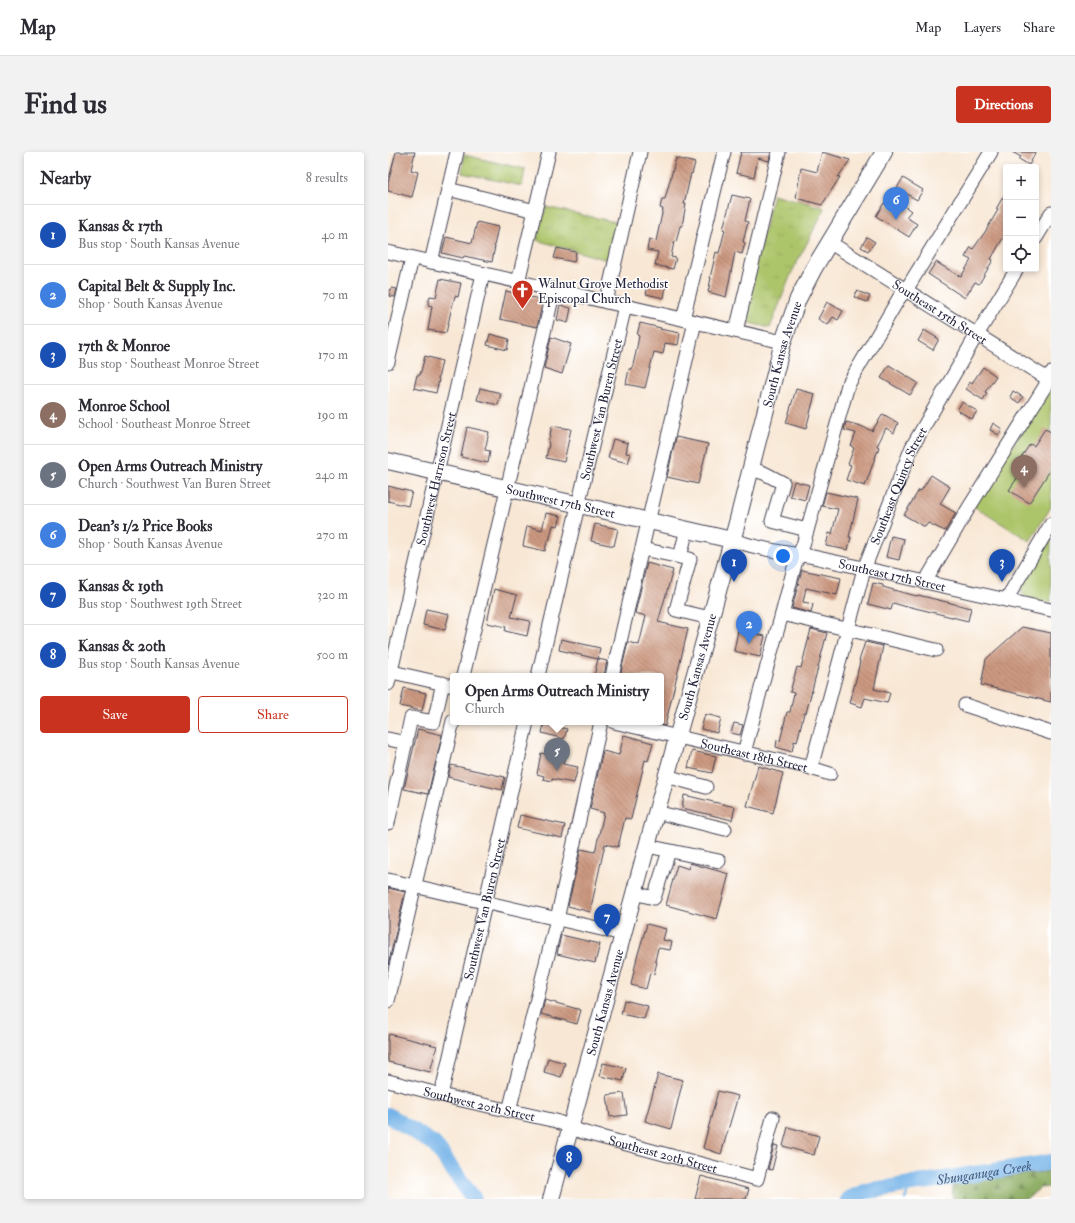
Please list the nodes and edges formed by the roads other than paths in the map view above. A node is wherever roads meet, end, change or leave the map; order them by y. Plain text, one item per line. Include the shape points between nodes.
1 (457, 152) edge
2 (548, 152) edge
3 (640, 152) edge
4 (724, 152) edge
5 (779, 152) edge
6 (991, 152) edge
7 (880, 153) edge
8 (448, 189) junction
9 (535, 211) junction
10 (1051, 213) edge
11 (1037, 236) edge
12 (829, 242) junction
13 (388, 252) edge
14 (412, 258) junction
15 (431, 262) junction
16 (1015, 272) edge
17 (483, 274) junction
18 (518, 282) junction
19 (554, 290) junction
20 (906, 290) junction
21 (606, 302) junction
22 (625, 306) junction
23 (689, 321) junction
24 (736, 331) junction
25 (977, 334) junction
26 (783, 342) junction
27 (388, 362) edge
28 (1050, 378) edge
29 (388, 461) edge
30 (751, 469) junction
31 (437, 472) junction
32 (507, 488) junction
33 (578, 504) junction
34 (649, 520) junction
35 (1051, 524) edge
36 (687, 529) junction
37 (807, 530) junction
38 (732, 540) junction
39 (642, 549) junction
40 (799, 555) junction
41 (680, 557) junction
42 (864, 569) junction
43 (925, 582) junction
44 (1006, 600) junction
45 (1051, 610) edge
46 (782, 614) junction
47 (710, 618) junction
48 (848, 629) junction
49 (936, 650) dead end
50 (465, 673) edge
51 (539, 673) edge
52 (613, 673) edge
53 (389, 676) edge
54 (448, 684) edge
55 (965, 705) dead end
56 (452, 725) edge
57 (526, 725) edge
58 (600, 725) edge
59 (627, 725) edge
60 (1051, 733) edge
61 (677, 737) junction
62 (388, 739) edge
63 (406, 743) junction
64 (744, 753) junction
65 (810, 768) junction
66 (830, 774) dead end
67 (666, 776) junction
68 (706, 787) dead end
69 (656, 812) junction
70 (388, 823) edge
71 (725, 829) dead end
72 (647, 846) junction
73 (669, 851) junction
74 (719, 862) dead end
75 (388, 880) edge
76 (414, 886) junction
77 (634, 893) junction
78 (486, 902) junction
79 (557, 919) junction
80 (622, 934) junction
81 (388, 1001) edge
82 (388, 1081) edge
83 (441, 1095) junction
84 (509, 1111) junction
85 (773, 1118) dead end
86 (570, 1127) junction
87 (551, 1199) edge

1 - 8 street
2 - 9 street
3 - 21 street
4 - 23 street
5 - 24 street
6 - 20 street
7 - 12 main road, South Kansas Avenue
8 - 9 street
8 - 15 street
9 - 18 street
10 - 11 street
12 - 20 street, Southeast 15th Street
12 - 26 main road, South Kansas Avenue via 798,299
13 - 14 street
14 - 15 street
14 - 27 street
15 - 17 street
16 - 25 street, Southeast Quincy Street
17 - 18 street
17 - 31 street, Southwest Harrison Street
18 - 19 street
19 - 21 street
19 - 32 street
20 - 25 street, Southeast 15th Street
20 - 37 street via 848,385
21 - 22 street
22 - 23 street
22 - 33 street, Southwest Van Buren Street
23 - 24 street
23 - 34 street
24 - 26 street
25 - 28 street, Southeast 15th Street
25 - 42 street, Southeast Quincy Street via 912,447
26 - 30 main road, South Kansas Avenue
28 - 43 street
29 - 31 main road, Southwest 17th Street
30 - 37 street via 764,472 783,483 772,521
30 - 38 main road, South Kansas Avenue
31 - 32 main road, Southwest 17th Street
31 - 53 street, Southwest Harrison Street
32 - 33 main road, Southwest 17th Street
32 - 50 street
33 - 34 main road, Southwest 17th Street
33 - 51 street, Southwest Van Buren Street
34 - 36 main road, Southwest 17th Street
34 - 39 street
35 - 44 street
36 - 38 main road, Southwest 17th Street
36 - 41 street
37 - 40 street
38 - 40 street, Southeast 17th Street
38 - 47 main road, South Kansas Avenue
39 - 41 street
39 - 52 street
40 - 42 street, Southeast 17th Street
40 - 46 street
41 - 47 street via 690,559 676,610
42 - 43 street, Southeast 17th Street
42 - 48 street, Southeast Quincy Street
43 - 44 street, Southeast 17th Street
44 - 45 street, Southeast 17th Street
46 - 48 street
46 - 64 street
47 - 61 main road, South Kansas Avenue
48 - 49 street
48 - 65 street, Southeast Quincy Street
53 - 54 street
54 - 63 street via 434,722 411,718
55 - 60 street
56 - 76 street
57 - 78 street, Southwest Van Buren Street
58 - 79 street
59 - 61 street, Southeast 18th Street
61 - 64 street, Southeast 18th Street
61 - 67 main road, South Kansas Avenue
62 - 63 street
63 - 70 street
64 - 65 street, Southeast 18th Street
65 - 66 street, Southeast 18th Street
67 - 68 street
67 - 69 main road, South Kansas Avenue
69 - 71 street
69 - 72 main road, South Kansas Avenue
72 - 73 street
72 - 77 main road, South Kansas Avenue
73 - 74 street
73 - 77 street via 654,898
75 - 76 street
76 - 78 street
76 - 81 street
77 - 80 main road, South Kansas Avenue
78 - 79 street
78 - 83 street, Southwest Van Buren Street
79 - 80 street
79 - 84 street
80 - 86 main road, South Kansas Avenue
82 - 83 street, Southwest 20th Street
83 - 84 street, Southwest 20th Street
84 - 86 street, Southwest 20th Street
85 - 86 street, Southeast 20th Street via 757,1179
86 - 87 main road, South Kansas Avenue

